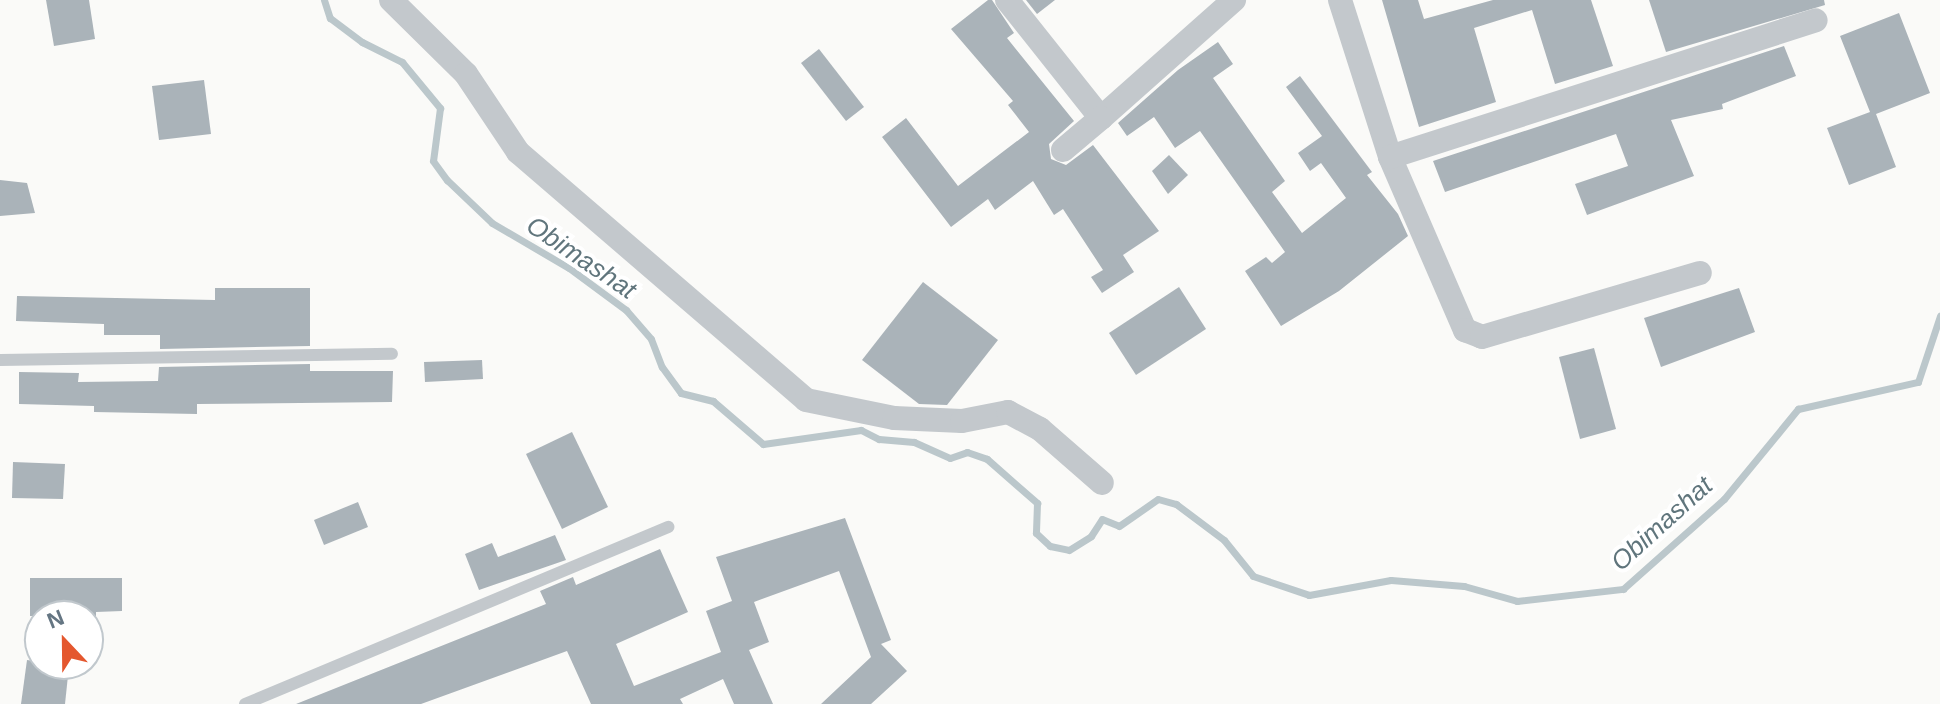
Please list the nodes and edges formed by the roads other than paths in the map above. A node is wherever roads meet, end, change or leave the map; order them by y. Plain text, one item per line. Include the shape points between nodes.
1 (391, 0) edge
2 (1007, 0) edge
3 (1234, 0) edge
4 (1340, 0) edge
5 (1816, 20) dead end
6 (1101, 118) junction
7 (1063, 150) dead end
8 (1390, 157) junction
9 (1700, 273) dead end
10 (392, 354) dead end
11 (0, 360) edge
12 (1102, 483) dead end
13 (669, 527) dead end
14 (245, 704) edge

1 - 12 street via 466,74 518,152 806,400 894,418 962,421 1008,412 1040,429
2 - 6 street
3 - 6 street
4 - 8 street
5 - 8 street
6 - 7 street
8 - 9 street via 1465,330 1482,337
10 - 11 lane
13 - 14 lane

